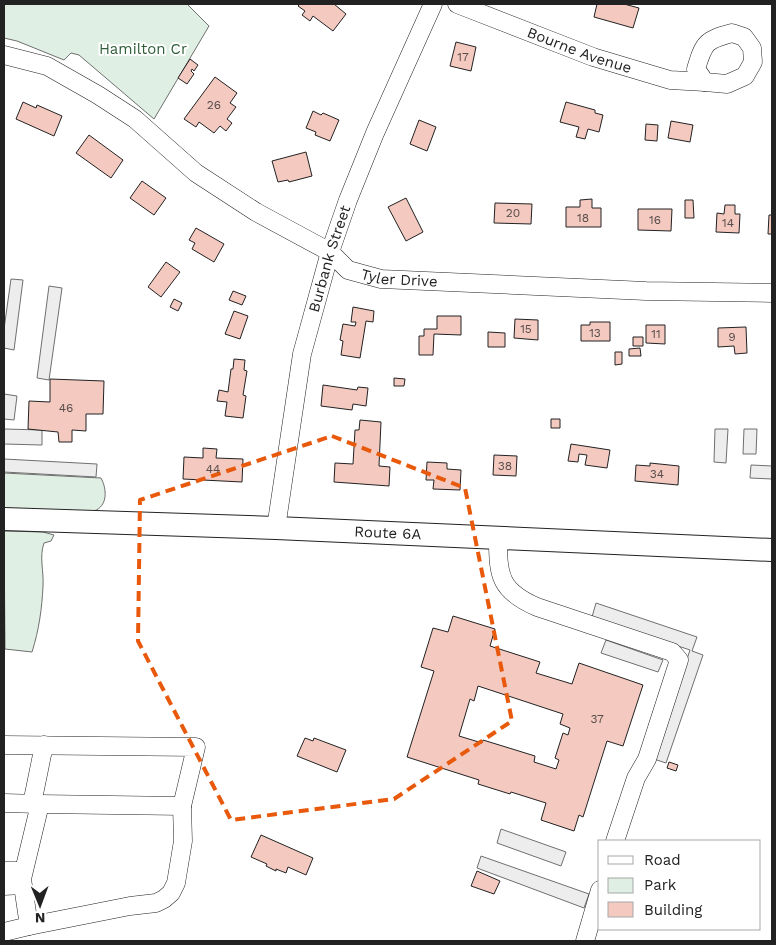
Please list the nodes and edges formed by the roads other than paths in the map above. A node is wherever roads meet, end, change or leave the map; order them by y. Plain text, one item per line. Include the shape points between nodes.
1 (433, 4) edge
2 (457, 4) edge
3 (4, 55) edge
4 (705, 82) dead end
5 (330, 252) junction
6 (772, 293) edge
7 (4, 519) edge
8 (276, 528) junction
9 (498, 539) junction
10 (772, 550) edge
11 (4, 745) edge
12 (44, 746) junction
13 (4, 803) edge
14 (36, 804) junction
15 (182, 806) junction
16 (615, 840) edge
17 (4, 871) edge
18 (23, 878) junction
19 (4, 886) edge
20 (598, 897) edge
21 (29, 926) junction
22 (4, 932) edge
23 (585, 941) edge

1 - 5 street, Burbank Street via 372,142
2 - 4 street, Bourne Avenue via 593,57 670,80
3 - 5 street, Tyler Drive via 47,66 98,95 135,119 196,173 256,212
5 - 6 street, Tyler Drive via 348,270 381,279 646,291
5 - 8 street, Burbank Street via 302,354
7 - 8 main road, Route 6A
8 - 9 main road, Route 6A
9 - 10 main road, Route 6A
9 - 16 street via 502,579 506,587 521,599 672,652 679,660 647,759 636,778
11 - 12 street
12 - 14 street
12 - 15 street via 196,747
13 - 14 street
14 - 15 street
14 - 18 street
15 - 21 street via 183,841 176,883 164,899
17 - 18 street
18 - 19 street
18 - 21 street
20 - 23 street
21 - 22 street

